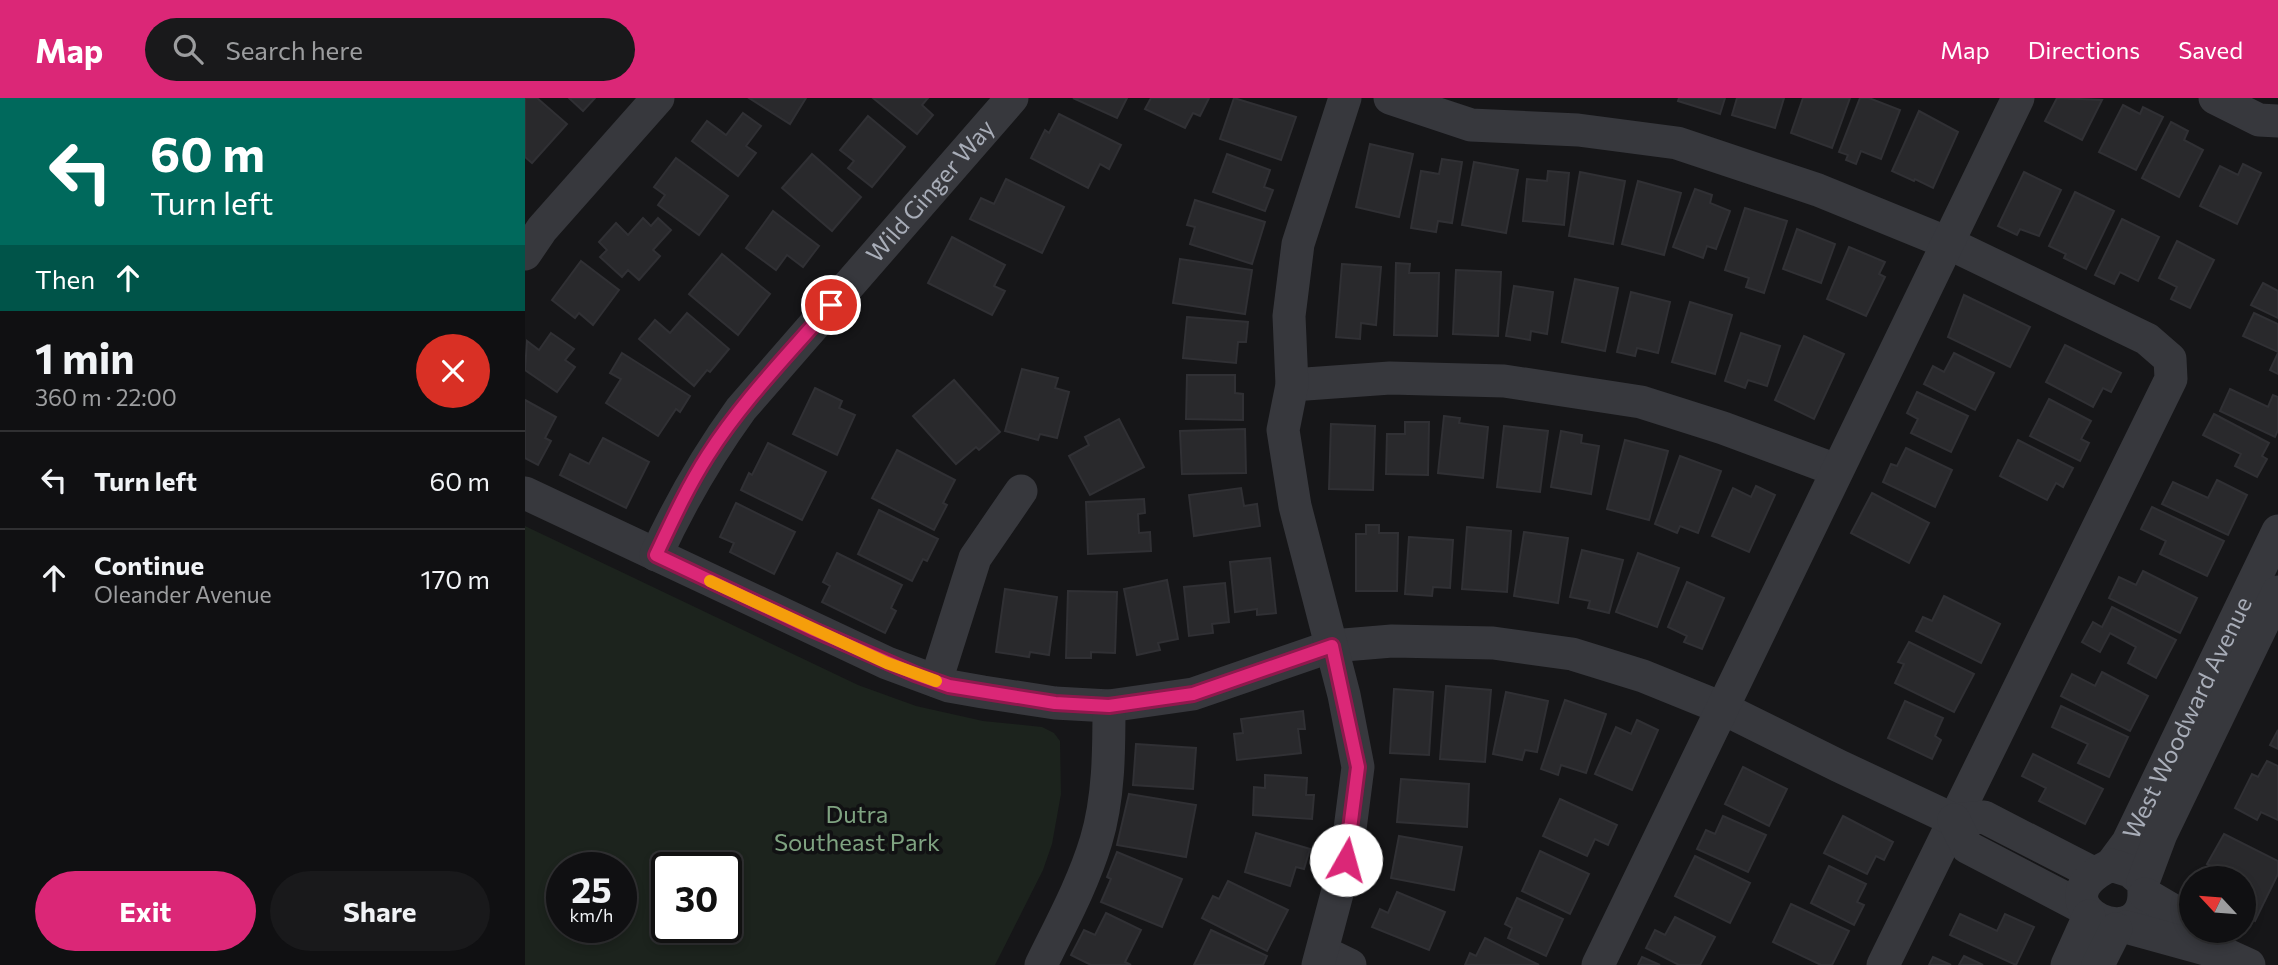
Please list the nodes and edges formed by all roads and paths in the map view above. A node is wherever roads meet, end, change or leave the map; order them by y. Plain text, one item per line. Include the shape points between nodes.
1 (658, 98) edge
2 (1012, 98) edge
3 (1346, 98) edge
4 (1390, 98) edge
5 (2018, 98) edge
6 (2215, 98) edge
7 (2278, 121) edge
8 (1948, 243) junction
9 (525, 254) edge
10 (1291, 385) junction
11 (1836, 470) junction
12 (1021, 491) dead end
13 (525, 493) edge
14 (2278, 531) edge
15 (656, 555) junction
16 (2278, 592) edge
17 (1332, 646) junction
18 (936, 681) junction
19 (1109, 706) junction
20 (1722, 708) junction
21 (1954, 820) junction
22 (2103, 869) junction
23 (2144, 888) junction
24 (2179, 913) edge
25 (2104, 920) junction
26 (2228, 950) edge
27 (1330, 961) edge
28 (1041, 965) edge
29 (1598, 965) edge
30 (1883, 965) edge
31 (2067, 965) edge
32 (2098, 965) edge

1 - 9 street
2 - 15 street, Wild Ginger Way via 741,409 708,455
3 - 10 street via 1298,244 1289,316
4 - 8 street via 1471,125 1578,130 1677,143 1818,190
5 - 8 street
6 - 7 street via 2259,120
8 - 11 street
8 - 21 street via 2147,339 2170,359 2171,379
10 - 11 street via 1390,378 1504,381 1641,402
10 - 17 street via 1285,443
11 - 20 street
12 - 18 street via 975,558
13 - 15 street
14 - 22 street, West Woodward Avenue via 2128,842
15 - 18 street via 887,663
16 - 23 street, West Woodward Avenue via 2161,834
17 - 19 street via 1193,694
17 - 20 street via 1392,641 1493,643 1572,654
17 - 27 street via 1358,767
18 - 19 street via 1030,699
19 - 28 street via 1108,762 1096,841 1080,887
20 - 21 street
20 - 29 street
21 - 22 street via 1984,817
21 - 25 street via 1967,847
21 - 30 street
22 - 23 street via 2130,871
22 - 25 street via 2084,889
23 - 24 street
23 - 25 street via 2142,913 2135,921
25 - 26 street
25 - 31 street
25 - 32 street

